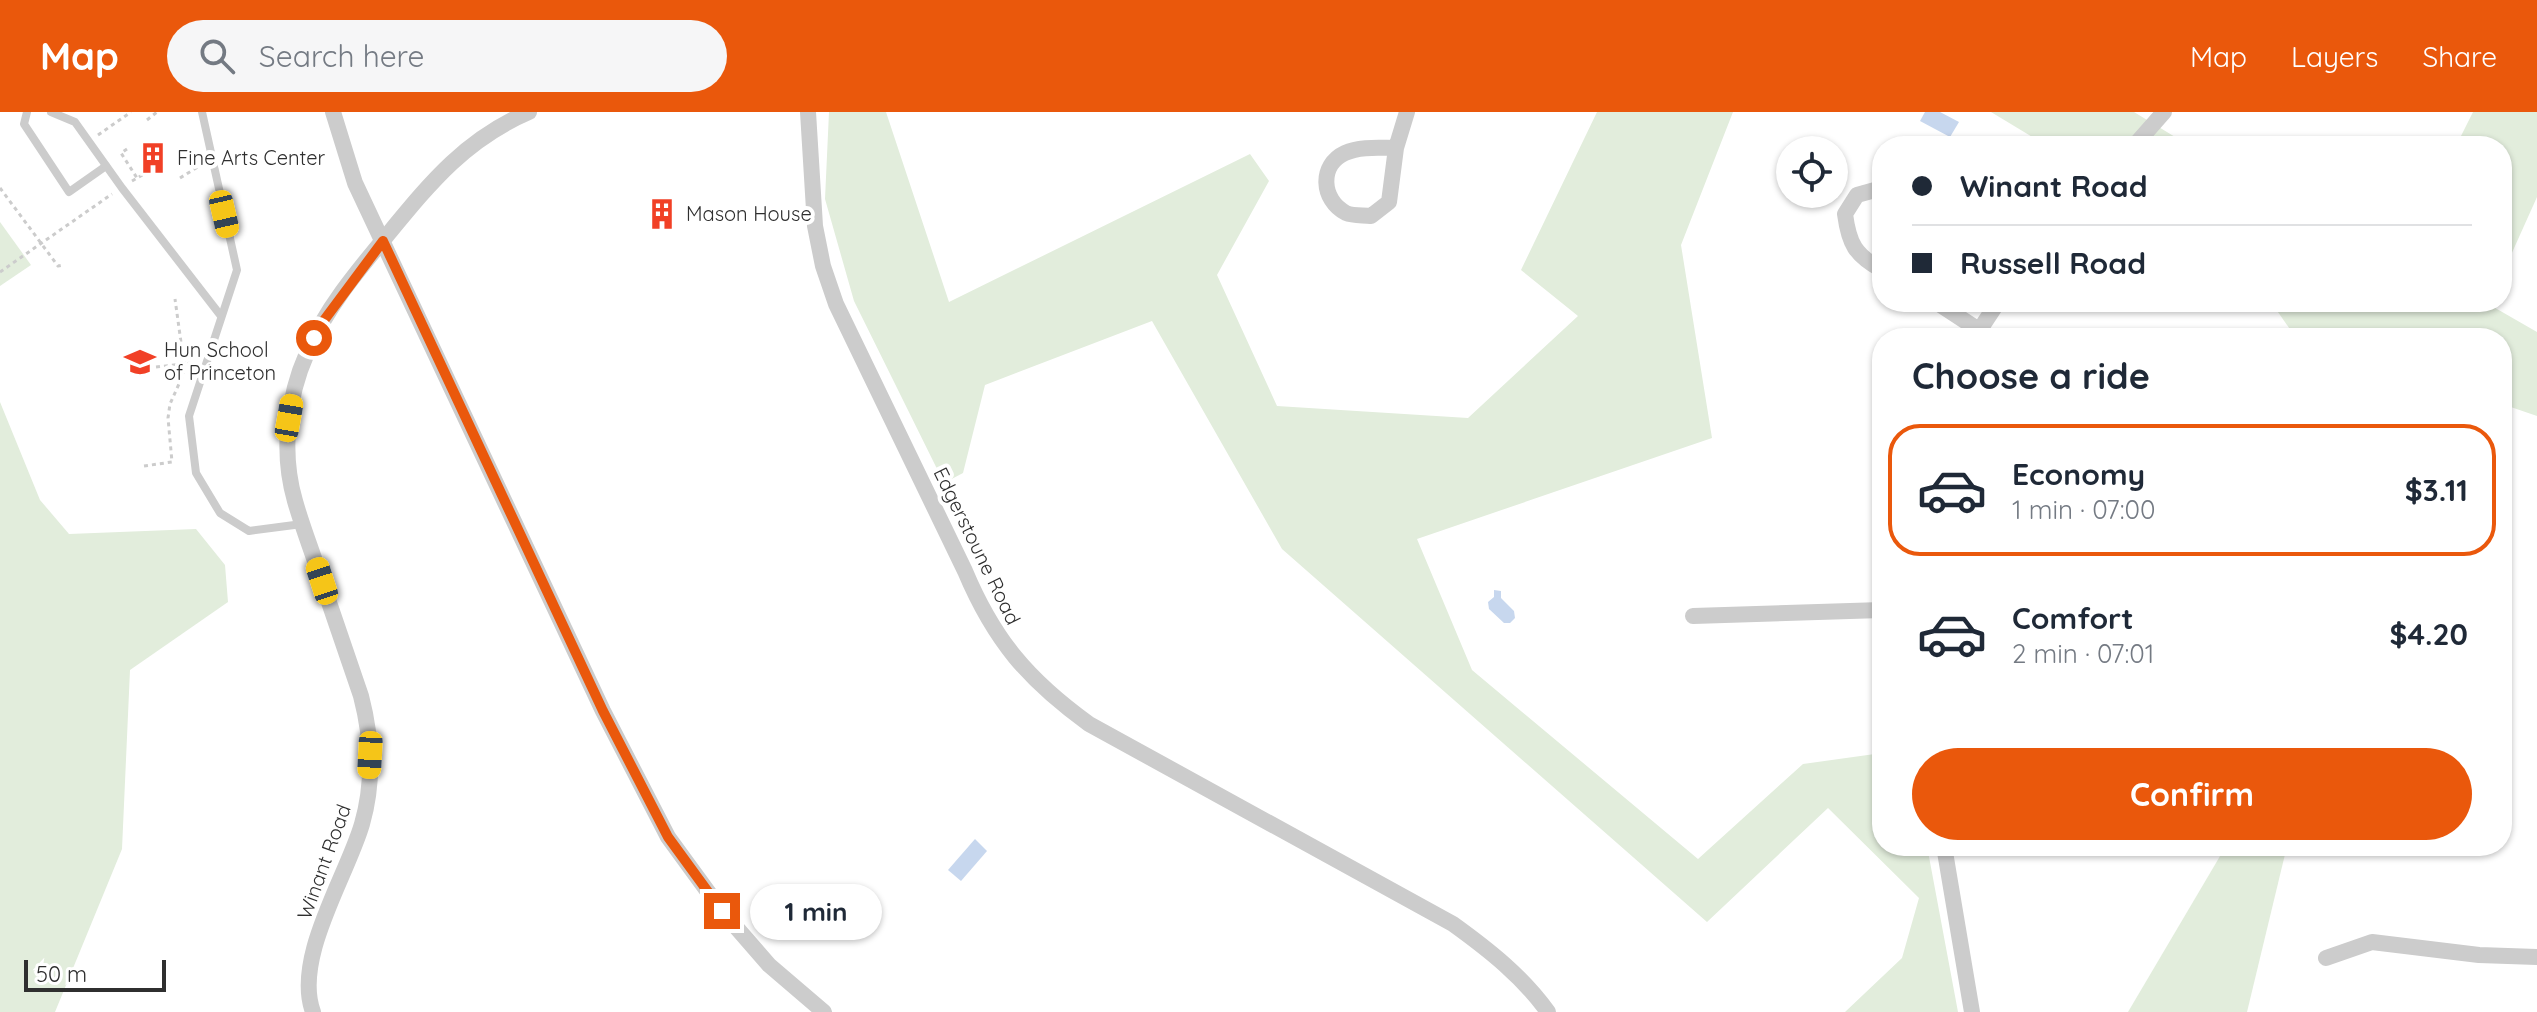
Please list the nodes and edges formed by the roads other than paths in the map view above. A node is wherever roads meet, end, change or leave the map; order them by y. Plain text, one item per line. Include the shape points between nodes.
1 (27, 112) edge
2 (51, 112) edge
3 (202, 112) edge
4 (333, 112) edge
5 (529, 112) edge
6 (808, 112) edge
7 (1407, 112) edge
8 (2164, 112) edge
9 (2143, 136) edge
10 (1396, 148) junction
11 (106, 166) junction
12 (1872, 191) edge
13 (383, 241) junction
14 (1872, 264) edge
15 (1950, 312) edge
16 (221, 316) junction
17 (1971, 328) edge
18 (302, 523) junction
19 (1872, 610) edge
20 (1693, 616) dead end
21 (1946, 856) edge
22 (2537, 957) edge
23 (2326, 958) dead end
24 (313, 1012) edge
25 (824, 1012) edge
26 (1548, 1012) edge
27 (1972, 1012) edge

1 - 11 lane via 24,124 69,192
2 - 11 lane via 75,122
3 - 16 lane via 237,270
4 - 13 street via 355,183
5 - 13 street, Winant Road via 464,150
6 - 26 street, Edgerstoune Road via 815,226 836,304 1000,640 1057,701 1089,724 1453,924 1512,970
7 - 10 street
8 - 9 street
10 - 10 street via 1344,153 1330,168 1325,188 1333,203 1349,215 1371,216 1389,202
11 - 16 lane
12 - 14 street via 1857,195 1845,214 1848,237
13 - 18 street, Winant Road via 322,323 295,386 288,446
13 - 25 street via 603,711 668,837 769,965
15 - 17 street
16 - 18 lane via 189,416 196,473 220,513 249,531
18 - 24 street, Winant Road via 361,696 370,755 362,824 313,952
19 - 20 street
21 - 27 street
22 - 23 street via 2372,942

